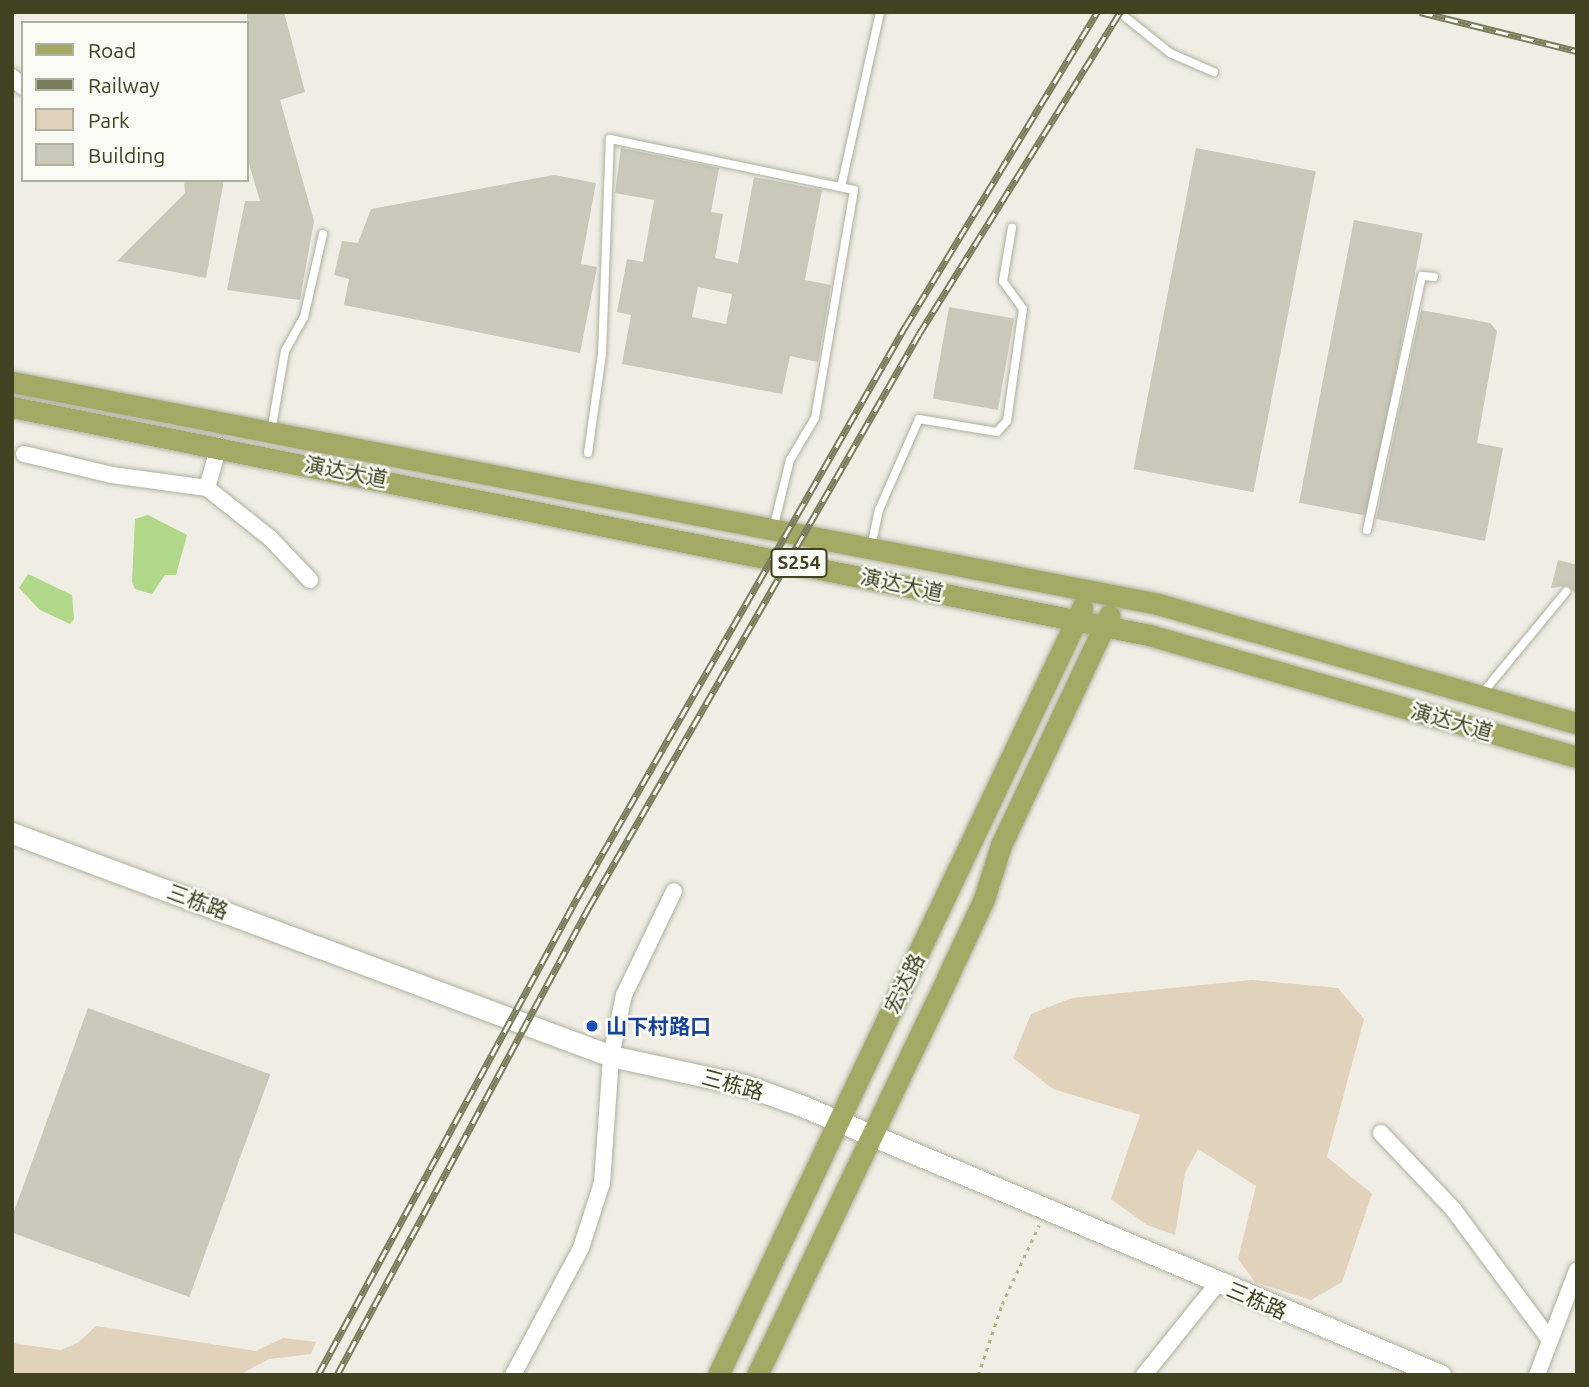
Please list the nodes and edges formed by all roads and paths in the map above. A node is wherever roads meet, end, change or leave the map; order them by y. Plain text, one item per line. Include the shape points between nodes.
1 (880, 12) edge
2 (1119, 12) edge
3 (1214, 72) dead end
4 (841, 187) junction
5 (1012, 228) dead end
6 (323, 234) dead end
7 (1434, 276) dead end
8 (12, 382) edge
9 (12, 407) edge
10 (271, 432) junction
11 (219, 446) junction
12 (588, 453) dead end
13 (24, 454) dead end
14 (207, 488) junction
15 (774, 528) junction
16 (1367, 530) dead end
17 (871, 547) junction
18 (310, 580) dead end
19 (1090, 590) junction
20 (1566, 592) dead end
21 (1117, 596) junction
22 (1077, 620) junction
23 (1104, 625) junction
24 (1480, 697) junction
25 (1577, 723) edge
26 (1577, 757) edge
27 (12, 833) edge
28 (674, 891) dead end
29 (611, 1056) junction
30 (838, 1121) junction
31 (1381, 1133) dead end
32 (871, 1134) junction
33 (1046, 1209) junction
34 (1577, 1270) edge
35 (1218, 1283) junction
36 (1550, 1340) junction
37 (513, 1375) edge
38 (718, 1375) edge
39 (757, 1375) edge
40 (978, 1375) edge
41 (1144, 1375) edge
42 (1440, 1375) edge
43 (1537, 1375) edge

1 - 4 lane
2 - 3 lane via 1170,53
4 - 12 lane via 610,139 602,354
4 - 15 lane via 854,190 816,418 790,460
5 - 17 lane via 1003,281 1023,309 1007,421 997,432 919,419 879,510
6 - 10 lane via 304,317 285,351
7 - 16 lane via 1422,276
8 - 10 main road, 演达大道 / S254
9 - 11 main road, 演达大道 / S254
10 - 15 main road, 演达大道 / S254
11 - 14 street
11 - 22 main road, 演达大道 / S254
13 - 14 street via 112,475
14 - 18 street via 270,538
15 - 17 main road, 演达大道 / S254
17 - 19 main road, 演达大道 / S254
19 - 21 main road, 演达大道 / S254
19 - 22 main road, 宏达路
20 - 24 lane
21 - 23 main road, 宏达路
21 - 24 main road, 演达大道 / S254
22 - 23 main road, 演达大道 / S254
22 - 30 main road, 宏达路
23 - 26 main road, 演达大道 / S254
23 - 32 main road, 宏达路 via 1001,845 973,922
24 - 25 main road, 演达大道 / S254
27 - 29 main road, 三栋路
28 - 29 street via 624,995
29 - 30 main road, 三栋路 via 744,1084
29 - 37 street via 603,1183 581,1248
30 - 32 main road, 三栋路
30 - 38 main road, 宏达路
31 - 36 street via 1453,1209
32 - 33 main road, 三栋路
32 - 39 main road, 宏达路
33 - 35 main road, 三栋路
33 - 40 path via 1002,1304
34 - 36 street
35 - 41 street
35 - 42 main road, 三栋路
36 - 43 street

